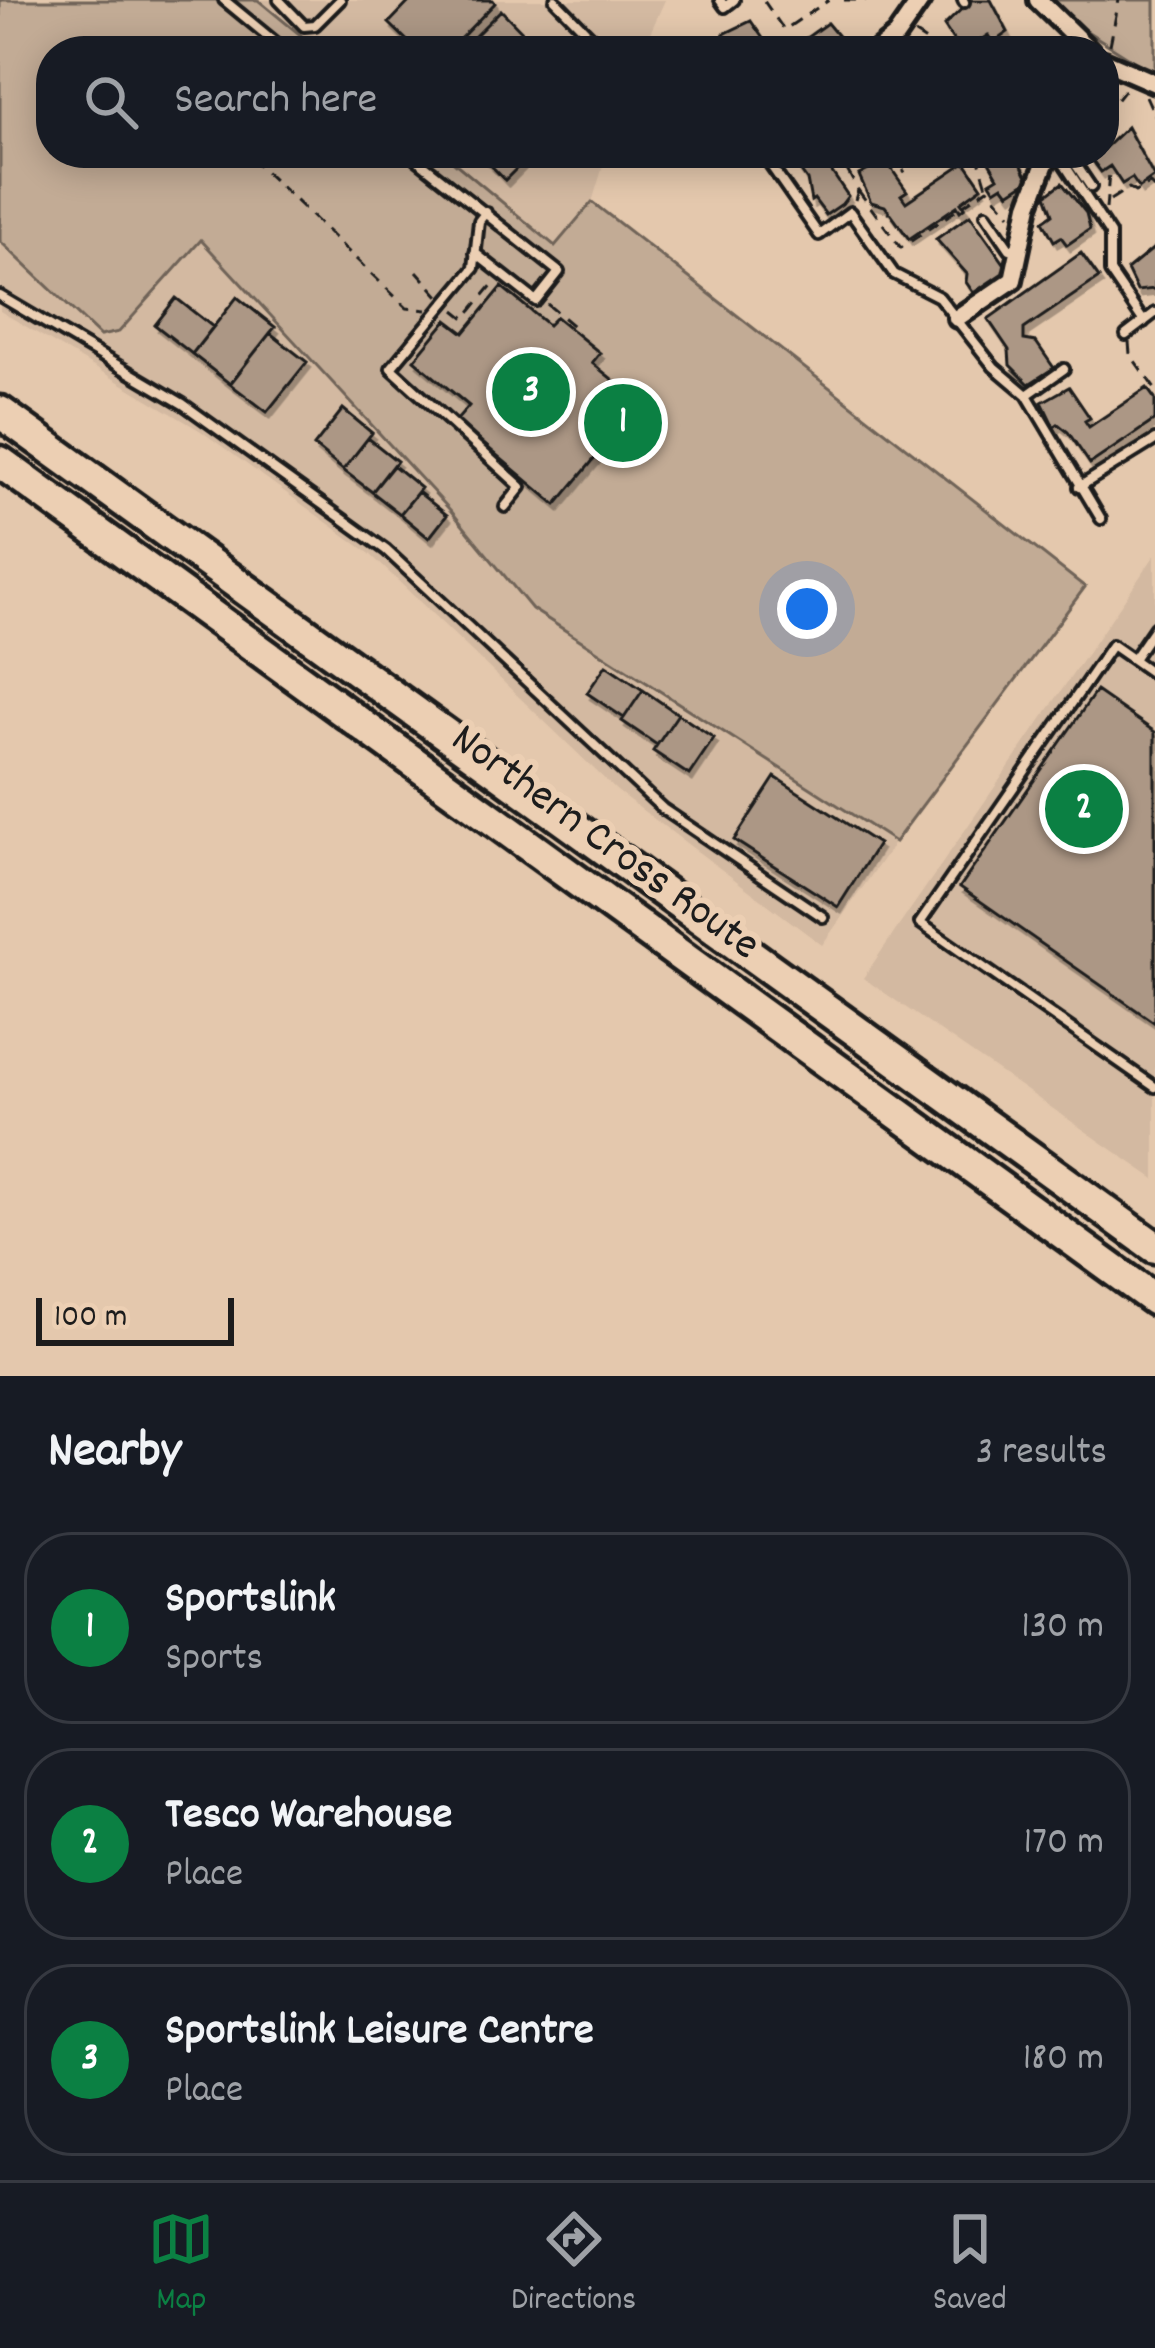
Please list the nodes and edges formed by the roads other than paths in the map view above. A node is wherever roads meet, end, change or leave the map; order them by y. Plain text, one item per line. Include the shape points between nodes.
1 (224, 0) edge
2 (279, 0) edge
3 (340, 0) edge
4 (555, 0) edge
5 (720, 0) edge
6 (734, 0) edge
7 (921, 0) edge
8 (1038, 0) edge
9 (268, 36) edge
10 (590, 36) edge
11 (893, 36) edge
12 (1078, 36) edge
13 (1119, 69) edge
14 (1150, 89) edge
15 (428, 168) edge
16 (772, 168) edge
17 (1046, 168) edge
18 (1063, 168) edge
19 (1078, 168) edge
20 (1091, 187) dead end
21 (485, 212) junction
22 (986, 214) dead end
23 (1023, 241) junction
24 (475, 253) junction
25 (0, 296) edge
26 (1155, 313) edge
27 (957, 318) junction
28 (1144, 322) junction
29 (1126, 335) road end
30 (1064, 369) dead end
31 (1027, 395) junction
32 (0, 412) edge
33 (1155, 440) edge
34 (0, 462) edge
35 (1079, 487) junction
36 (505, 507) dead end
37 (1101, 520) dead end
38 (1155, 627) edge
39 (1133, 659) junction
40 (1155, 674) edge
41 (823, 917) dead end
42 (1155, 1087) edge
43 (1155, 1247) edge
44 (1155, 1300) edge

1 - 9 lane
2 - 3 lane via 304,26
4 - 10 lane
5 - 6 lane via 725,7
7 - 11 street
8 - 12 street
13 - 14 street
15 - 21 lane
16 - 27 lane via 819,235 850,212 894,274 940,297
17 - 23 street
18 - 28 lane via 1110,234 1110,272
19 - 20 lane
21 - 24 lane
21 - 24 lane via 560,272 536,301
22 - 23 lane via 1010,249
23 - 27 street via 1013,280
24 - 36 lane via 474,268 392,368 521,487
25 - 41 lane via 183,404 386,550 663,809
26 - 28 lane
27 - 31 lane
28 - 29 lane
30 - 31 lane
31 - 35 lane
32 - 43 highway, Northern Cross Route
33 - 35 lane
34 - 44 highway, Northern Cross Route
35 - 37 lane
38 - 39 lane
39 - 40 lane
39 - 42 lane via 1112,645 920,923

